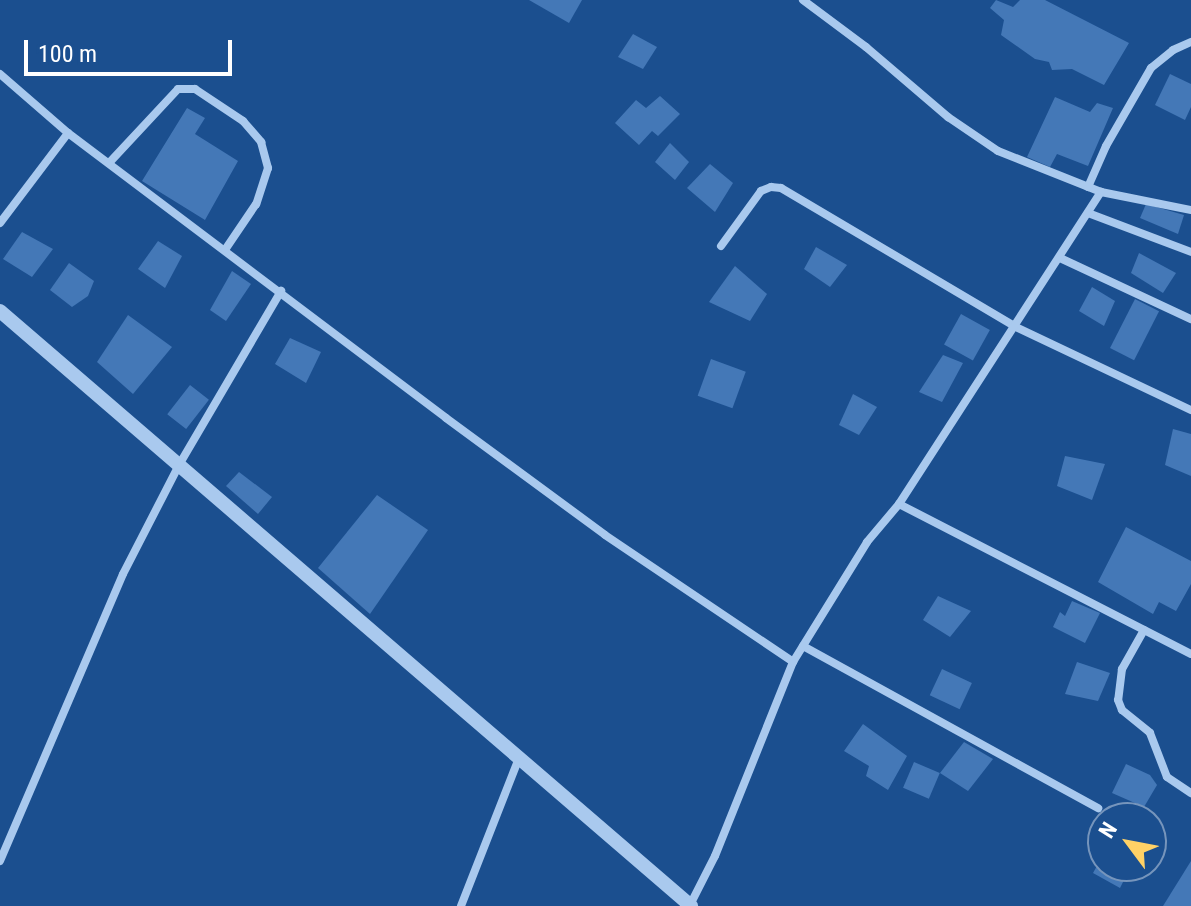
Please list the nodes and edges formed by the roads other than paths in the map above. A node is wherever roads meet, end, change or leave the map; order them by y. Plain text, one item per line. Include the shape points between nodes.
1 (803, 0) edge
2 (1191, 42) edge
3 (0, 74) edge
4 (68, 133) junction
5 (109, 163) junction
6 (1088, 187) junction
7 (1101, 192) junction
8 (1191, 210) edge
9 (1088, 213) junction
10 (0, 223) edge
11 (721, 246) dead end
12 (225, 250) junction
13 (1191, 252) edge
14 (1060, 258) junction
15 (281, 291) junction
16 (0, 311) edge
17 (1191, 319) edge
18 (1016, 327) junction
19 (1191, 410) edge
20 (179, 465) junction
21 (899, 504) junction
22 (1144, 630) junction
23 (803, 646) junction
24 (1191, 654) edge
25 (793, 662) junction
26 (519, 758) junction
27 (1191, 793) edge
28 (1087, 802) edge
29 (0, 861) edge
30 (461, 906) edge
31 (691, 906) edge

1 - 6 street via 968,132 998,151
2 - 6 street via 1151,68
3 - 4 street
4 - 5 street
4 - 10 street
5 - 12 street
5 - 12 street via 178,89 195,89 243,121 261,142 268,168 256,204
6 - 7 street
7 - 8 street
7 - 9 street
9 - 13 street
9 - 14 street
11 - 18 street via 761,191 781,188
12 - 15 street
14 - 17 street
14 - 18 street
15 - 20 street
15 - 25 street via 605,535
16 - 20 street
18 - 19 street
18 - 21 street
20 - 26 street
20 - 29 street via 123,574
21 - 22 street
21 - 23 street via 867,542
22 - 24 street
22 - 27 street via 1122,669 1118,700 1122,710 1150,733 1167,777
23 - 25 street
23 - 28 street
25 - 31 street
26 - 30 street
26 - 31 street

